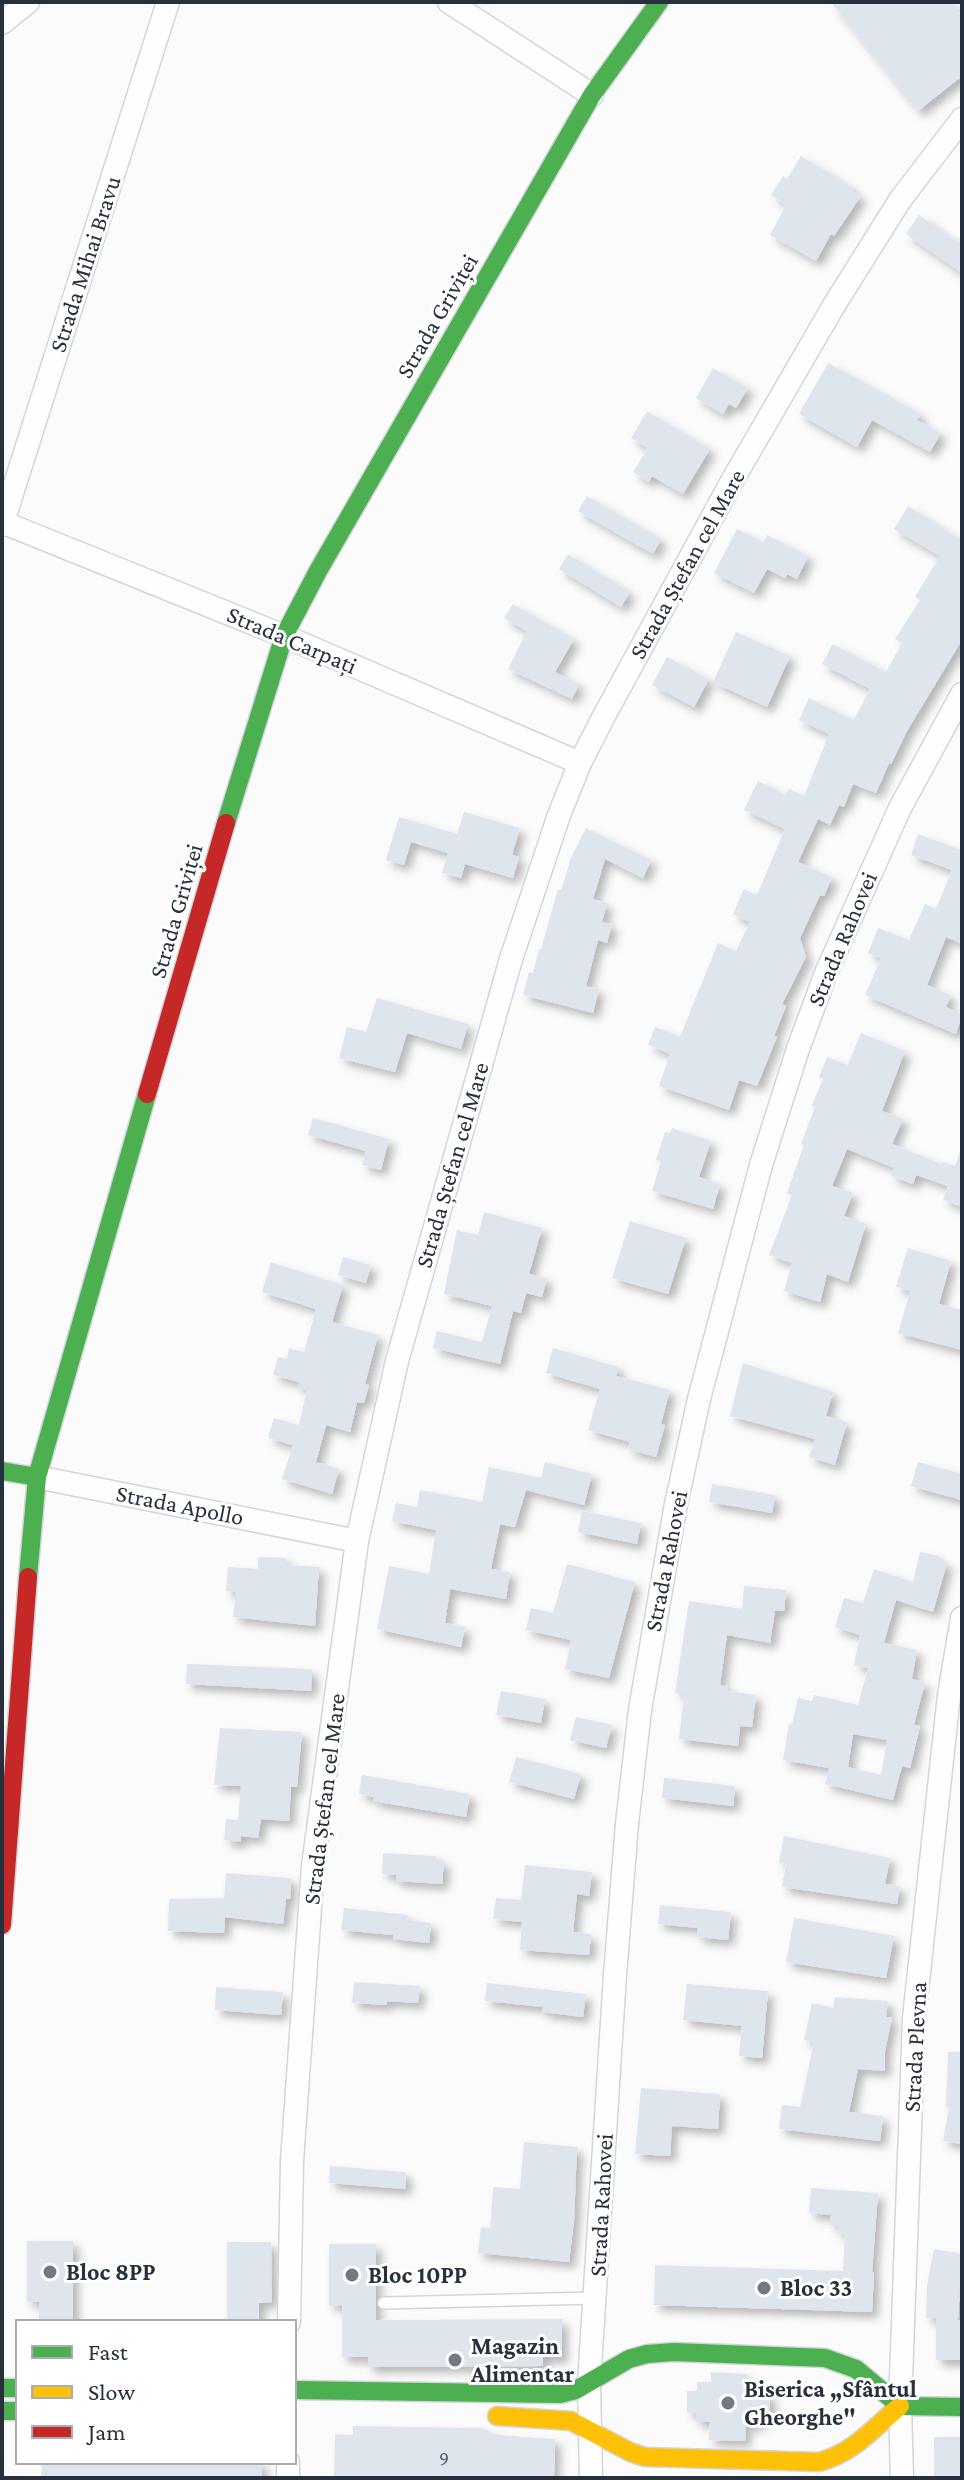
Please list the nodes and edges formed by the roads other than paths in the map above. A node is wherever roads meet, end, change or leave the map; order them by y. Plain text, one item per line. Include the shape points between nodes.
1 (28, 2) edge
2 (168, 2) edge
3 (449, 2) edge
4 (659, 2) edge
5 (2, 23) edge
6 (592, 95) junction
7 (962, 119) edge
8 (2, 523) edge
9 (284, 636) junction
10 (962, 694) edge
11 (580, 763) junction
12 (2, 1471) edge
13 (37, 1477) junction
14 (357, 1541) junction
15 (962, 1618) edge
16 (2, 1925) edge
17 (596, 2298) junction
18 (384, 2303) dead end
19 (289, 2320) edge
20 (589, 2383) junction
21 (296, 2390) edge
22 (900, 2406) junction
23 (962, 2407) edge
24 (473, 2415) dead end
25 (590, 2430) junction
26 (591, 2478) edge
27 (902, 2478) edge

1 - 5 street
2 - 8 street, Strada Mihai Bravu
3 - 6 street
4 - 6 main road, Strada Griviței
6 - 9 main road, Strada Griviței
7 - 11 street, Strada Ștefan cel Mare via 900,200 833,307
8 - 9 street, Strada Carpați
9 - 11 street, Strada Carpați
9 - 13 main road, Strada Griviței
10 - 17 street, Strada Rahovei via 900,808 803,1036 761,1165 699,1399 658,1596 633,1767
11 - 14 street, Strada Ștefan cel Mare via 539,872 457,1143 397,1361
12 - 13 main road, Strada Apollo
13 - 14 street, Strada Apollo
13 - 16 main road, Strada Griviței
14 - 19 street, Strada Ștefan cel Mare via 313,1866 292,2161
15 - 22 street, Strada Plevna via 914,2018
17 - 18 lane
17 - 20 street, Strada Rahovei
20 - 21 main road via 539,2396
20 - 22 main road via 629,2359 661,2352 825,2358 856,2369
20 - 25 street, Strada Rahovei
22 - 23 main road
22 - 25 main road via 848,2453 819,2462 645,2457
22 - 27 street, Strada Plevna
24 - 25 main road via 562,2419
25 - 26 street, Strada Rahovei

